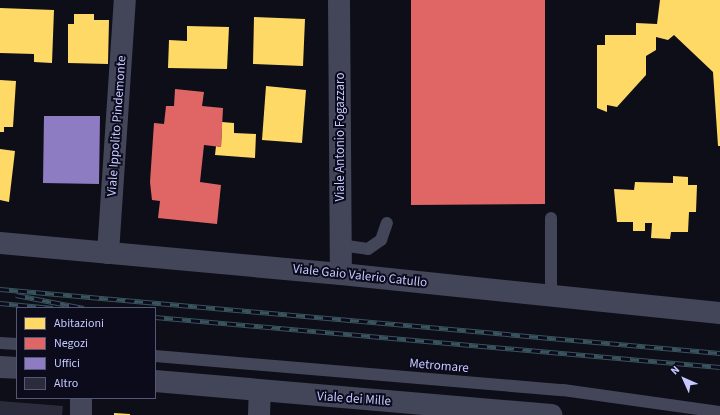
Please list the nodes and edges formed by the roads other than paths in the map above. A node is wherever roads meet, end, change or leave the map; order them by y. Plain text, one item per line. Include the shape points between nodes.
1 (125, 0) edge
2 (339, 0) edge
3 (550, 218) dead end
4 (387, 223) dead end
5 (0, 243) edge
6 (340, 245) junction
7 (108, 253) junction
8 (341, 274) junction
9 (551, 295) junction
10 (720, 313) edge
11 (0, 343) edge
12 (16, 344) edge
13 (156, 356) edge
14 (0, 367) edge
15 (16, 368) edge
16 (156, 381) edge
17 (260, 391) junction
18 (82, 399) edge
19 (434, 410) edge
20 (720, 412) edge
21 (81, 415) edge
22 (259, 415) edge
23 (552, 415) edge

1 - 7 street, Viale Ippolito Pindemonte
2 - 6 street, Viale Antonio Fogazzaro
3 - 9 lane
4 - 6 lane via 381,240 368,248
5 - 7 street, Viale Gaio Valerio Catullo
6 - 8 street, Viale Antonio Fogazzaro
7 - 8 street, Viale Gaio Valerio Catullo
8 - 9 street, Viale Gaio Valerio Catullo
9 - 10 street, Viale Gaio Valerio Catullo
11 - 12 lane
13 - 20 lane, Metromare via 563,390
14 - 15 street
16 - 17 street, Viale dei Mille
17 - 19 street, Viale dei Mille
17 - 22 street
18 - 21 street
19 - 23 street, Viale dei Mille

